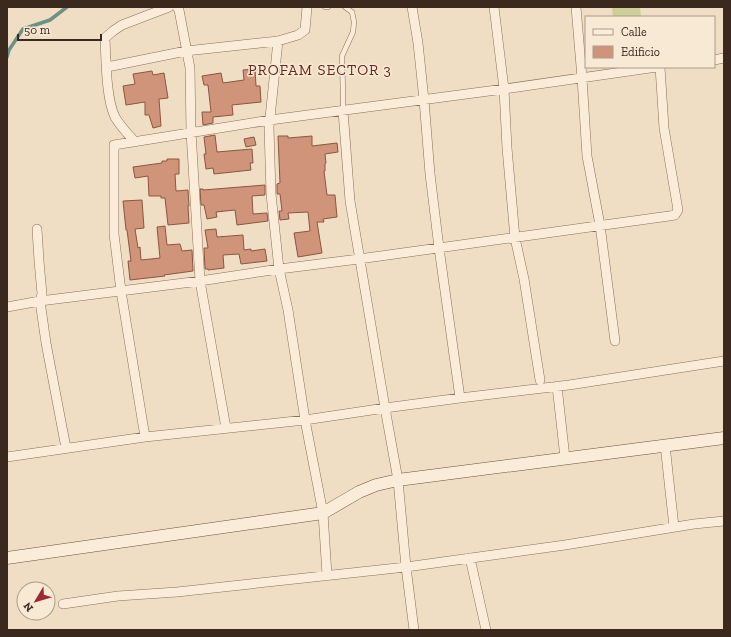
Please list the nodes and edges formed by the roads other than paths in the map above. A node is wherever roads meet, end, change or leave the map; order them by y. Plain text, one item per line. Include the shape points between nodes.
1 (169, 7) edge
2 (177, 7) edge
3 (307, 7) edge
4 (345, 7) edge
5 (412, 7) edge
6 (494, 7) edge
7 (576, 7) edge
8 (278, 41) junction
9 (186, 51) junction
10 (107, 68) junction
11 (650, 68) edge
12 (660, 68) edge
13 (582, 78) junction
14 (504, 89) junction
15 (424, 100) junction
16 (343, 110) junction
17 (270, 120) junction
18 (191, 132) junction
19 (134, 142) junction
20 (600, 225) junction
21 (37, 229) dead end
22 (515, 238) junction
23 (439, 248) junction
24 (359, 259) junction
25 (279, 269) junction
26 (200, 281) junction
27 (121, 291) junction
28 (40, 301) junction
29 (7, 307) edge
30 (615, 341) dead end
31 (724, 361) edge
32 (540, 380) dead end
33 (557, 386) junction
34 (460, 398) junction
35 (384, 408) junction
36 (305, 420) junction
37 (226, 428) junction
38 (145, 437) junction
39 (724, 438) edge
40 (665, 445) junction
41 (66, 448) junction
42 (7, 457) edge
43 (565, 458) junction
44 (398, 480) junction
45 (322, 513) junction
46 (724, 521) edge
47 (674, 527) junction
48 (7, 558) edge
49 (470, 558) junction
50 (406, 567) junction
51 (327, 575) junction
52 (63, 604) dead end
53 (414, 630) edge
54 (486, 630) edge

1 - 10 street via 122,25 105,38
2 - 9 street
3 - 8 street via 305,30
4 - 16 lane via 352,12 354,22 353,32 342,56
5 - 15 street
6 - 14 street
7 - 13 street
8 - 9 street
8 - 17 street
9 - 10 street
9 - 18 street via 190,68
10 - 19 street via 109,94 115,118
11 - 13 street
12 - 20 street via 664,128 678,210 669,216
13 - 14 street
13 - 20 street via 587,156
14 - 15 street
14 - 22 street
15 - 16 street
15 - 23 street
16 - 17 street
16 - 24 street via 350,201
17 - 18 street
17 - 25 street via 271,194
18 - 19 street
18 - 26 street
19 - 27 street via 114,145 114,234
20 - 22 street
20 - 30 street
21 - 28 street via 42,294
22 - 23 street
22 - 32 street
23 - 24 street
23 - 34 street
24 - 25 street
24 - 35 street
25 - 26 street
25 - 36 street
26 - 27 street
26 - 37 street
27 - 28 street
27 - 38 street
28 - 29 street
28 - 41 street
31 - 33 street
33 - 34 street
33 - 43 street
34 - 35 street
35 - 36 street
35 - 44 street
36 - 37 street
36 - 45 street
37 - 38 street
38 - 41 street
39 - 40 main road
40 - 43 main road
40 - 47 street
41 - 42 street
43 - 44 main road
44 - 45 main road via 359,492
44 - 50 street
45 - 48 main road
45 - 51 street
46 - 47 street
47 - 49 street
49 - 50 street
49 - 54 street
50 - 51 street
50 - 53 street
51 - 52 street

